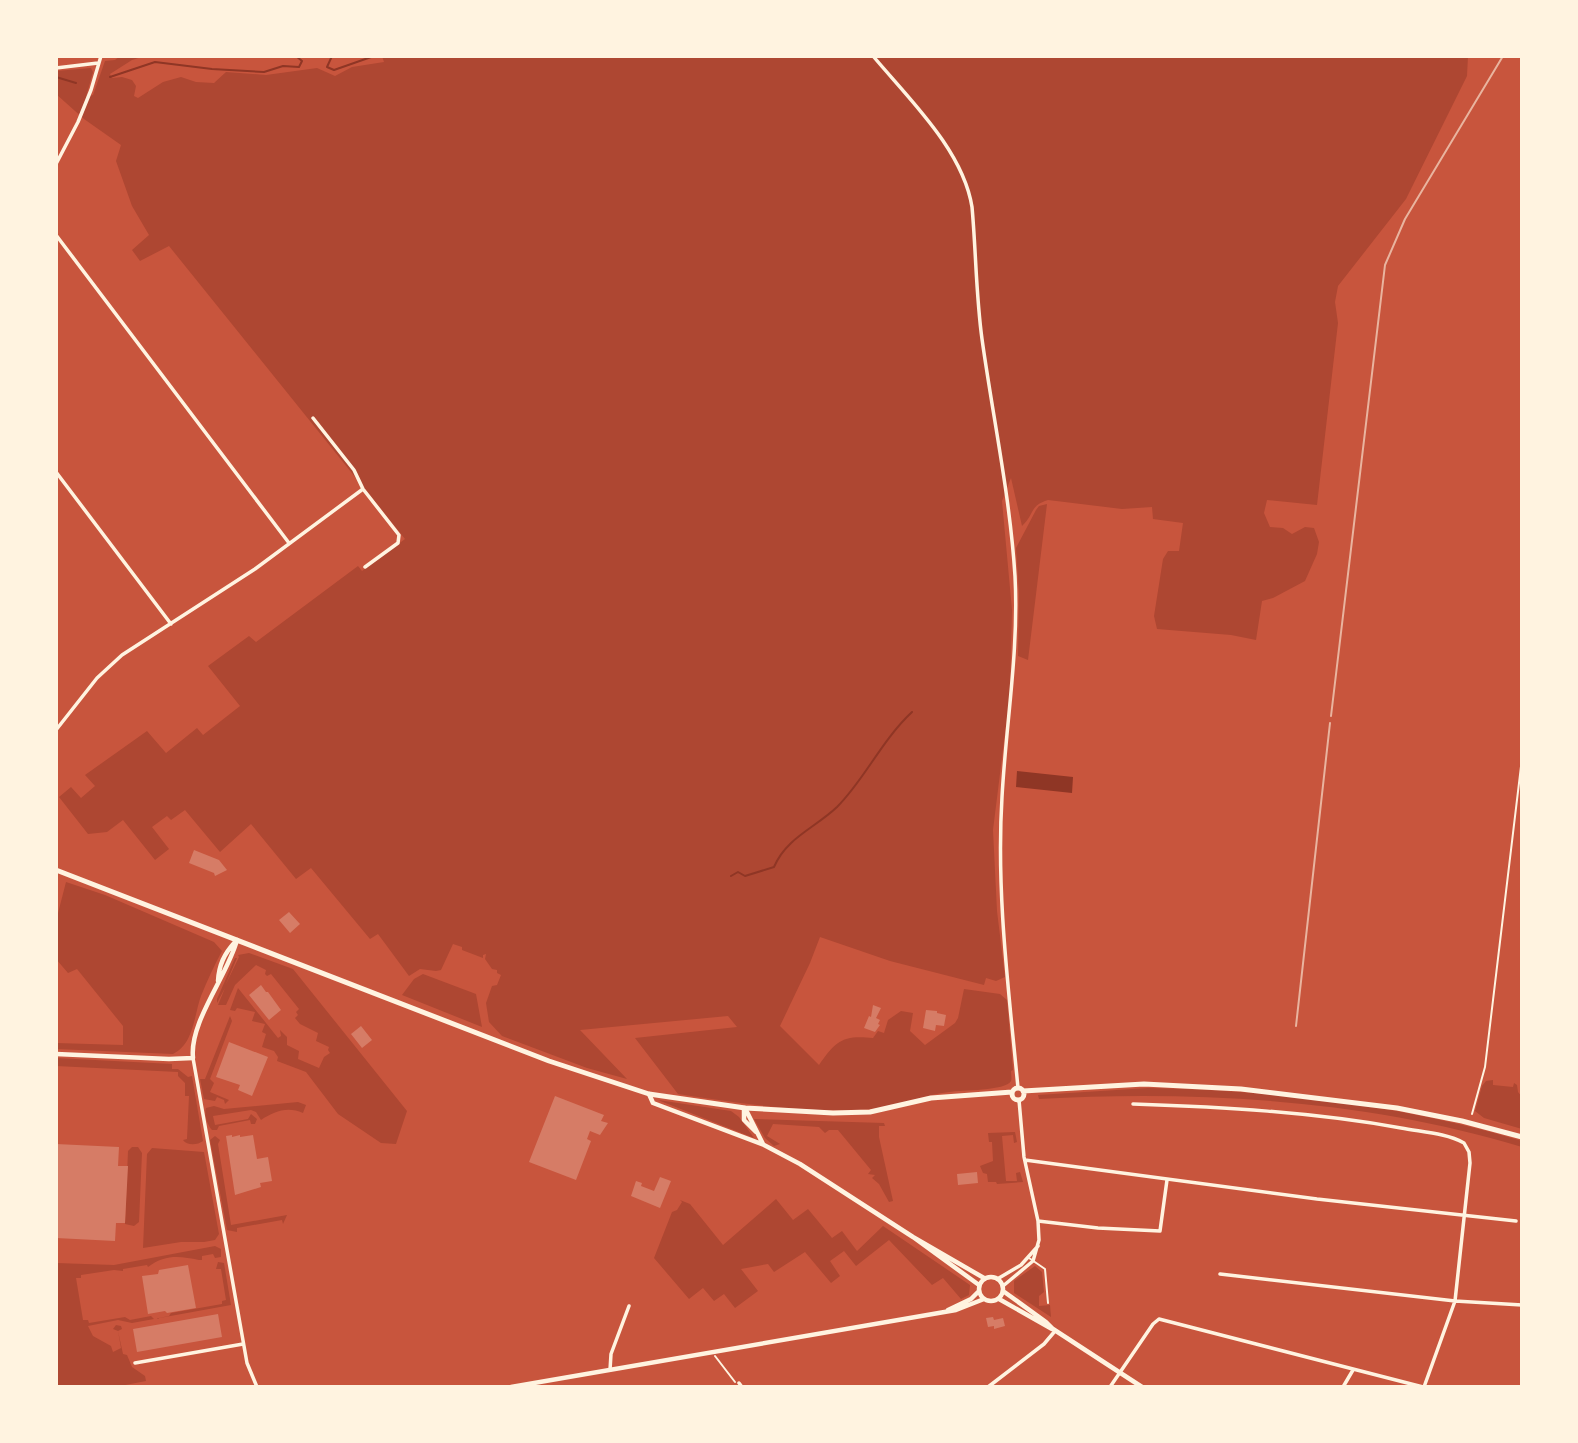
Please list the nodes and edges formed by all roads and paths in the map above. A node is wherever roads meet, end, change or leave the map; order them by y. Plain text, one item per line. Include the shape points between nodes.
1 (100, 56) edge
2 (873, 56) edge
3 (98, 63) junction
4 (56, 68) edge
5 (56, 164) edge
6 (56, 235) edge
7 (313, 418) dead end
8 (56, 472) edge
9 (363, 489) junction
10 (289, 544) junction
11 (365, 568) dead end
12 (170, 624) junction
13 (56, 730) edge
14 (1522, 758) edge
15 (56, 870) edge
16 (237, 940) junction
17 (56, 1054) edge
18 (193, 1058) junction
19 (1018, 1091) junction
20 (649, 1094) junction
21 (1019, 1100) junction
22 (1133, 1104) dead end
23 (745, 1108) junction
24 (1472, 1114) dead end
25 (1522, 1137) edge
26 (764, 1145) junction
27 (1025, 1160) junction
28 (1167, 1180) junction
29 (1465, 1216) junction
30 (1038, 1221) junction
31 (1516, 1221) dead end
32 (913, 1237) junction
33 (1031, 1259) junction
34 (1220, 1274) dead end
35 (984, 1278) junction
36 (999, 1278) junction
37 (979, 1288) junction
38 (1003, 1289) junction
39 (984, 1298) junction
40 (998, 1299) junction
41 (1455, 1301) junction
42 (1048, 1303) dead end
43 (1522, 1305) edge
44 (629, 1306) dead end
45 (940, 1313) junction
46 (1054, 1330) junction
47 (243, 1344) junction
48 (713, 1352) junction
49 (135, 1363) dead end
50 (610, 1370) junction
51 (1353, 1370) junction
52 (1120, 1373) junction
53 (741, 1385) edge
54 (257, 1387) edge
55 (510, 1387) edge
56 (988, 1387) edge
57 (1110, 1387) edge
58 (1142, 1387) edge
59 (1343, 1387) edge
60 (1424, 1387) edge

1 - 3 street
2 - 19 street via 949,151 964,177 972,207 981,336 1015,575 1015,662 1000,856
3 - 4 street
3 - 5 street via 78,122
6 - 10 street
7 - 9 street via 354,470
8 - 12 street
9 - 10 street
9 - 11 street via 399,535 398,543
10 - 12 street
12 - 13 street via 109,666
14 - 24 lane via 1485,1068
15 - 16 main road
16 - 18 street via 192,1044
16 - 20 main road via 549,1061
17 - 18 street
18 - 47 street
19 - 21 main road via 1023,1097
19 - 21 main road via 1013,1098
19 - 23 main road via 931,1098 870,1112
19 - 25 main road via 1144,1084 1241,1089 1397,1108
20 - 23 main road
20 - 26 street via 653,1103
21 - 27 street
22 - 29 street via 1360,1122 1453,1139 1464,1143 1470,1163
23 - 26 street via 744,1120
26 - 32 street via 813,1171
27 - 28 street
27 - 30 street
28 - 29 street
28 - 30 street via 1160,1231
29 - 31 street
29 - 41 street
30 - 33 street via 1039,1244
32 - 35 street
32 - 37 street
33 - 36 street
33 - 38 street
33 - 42 lane via 1045,1269
34 - 41 street
35 - 36 street
35 - 37 street
36 - 38 street
37 - 39 street
37 - 45 street via 971,1299
38 - 40 street
38 - 46 street
39 - 40 street
39 - 45 street
40 - 46 street
41 - 43 street
41 - 60 street
44 - 50 street via 614,1343
45 - 48 street
46 - 52 street
46 - 56 street via 1044,1344
47 - 49 street
47 - 54 street
48 - 50 street
48 - 53 path
50 - 55 street
51 - 52 street via 1158,1319
51 - 59 street
51 - 60 street
52 - 57 street
52 - 58 street

